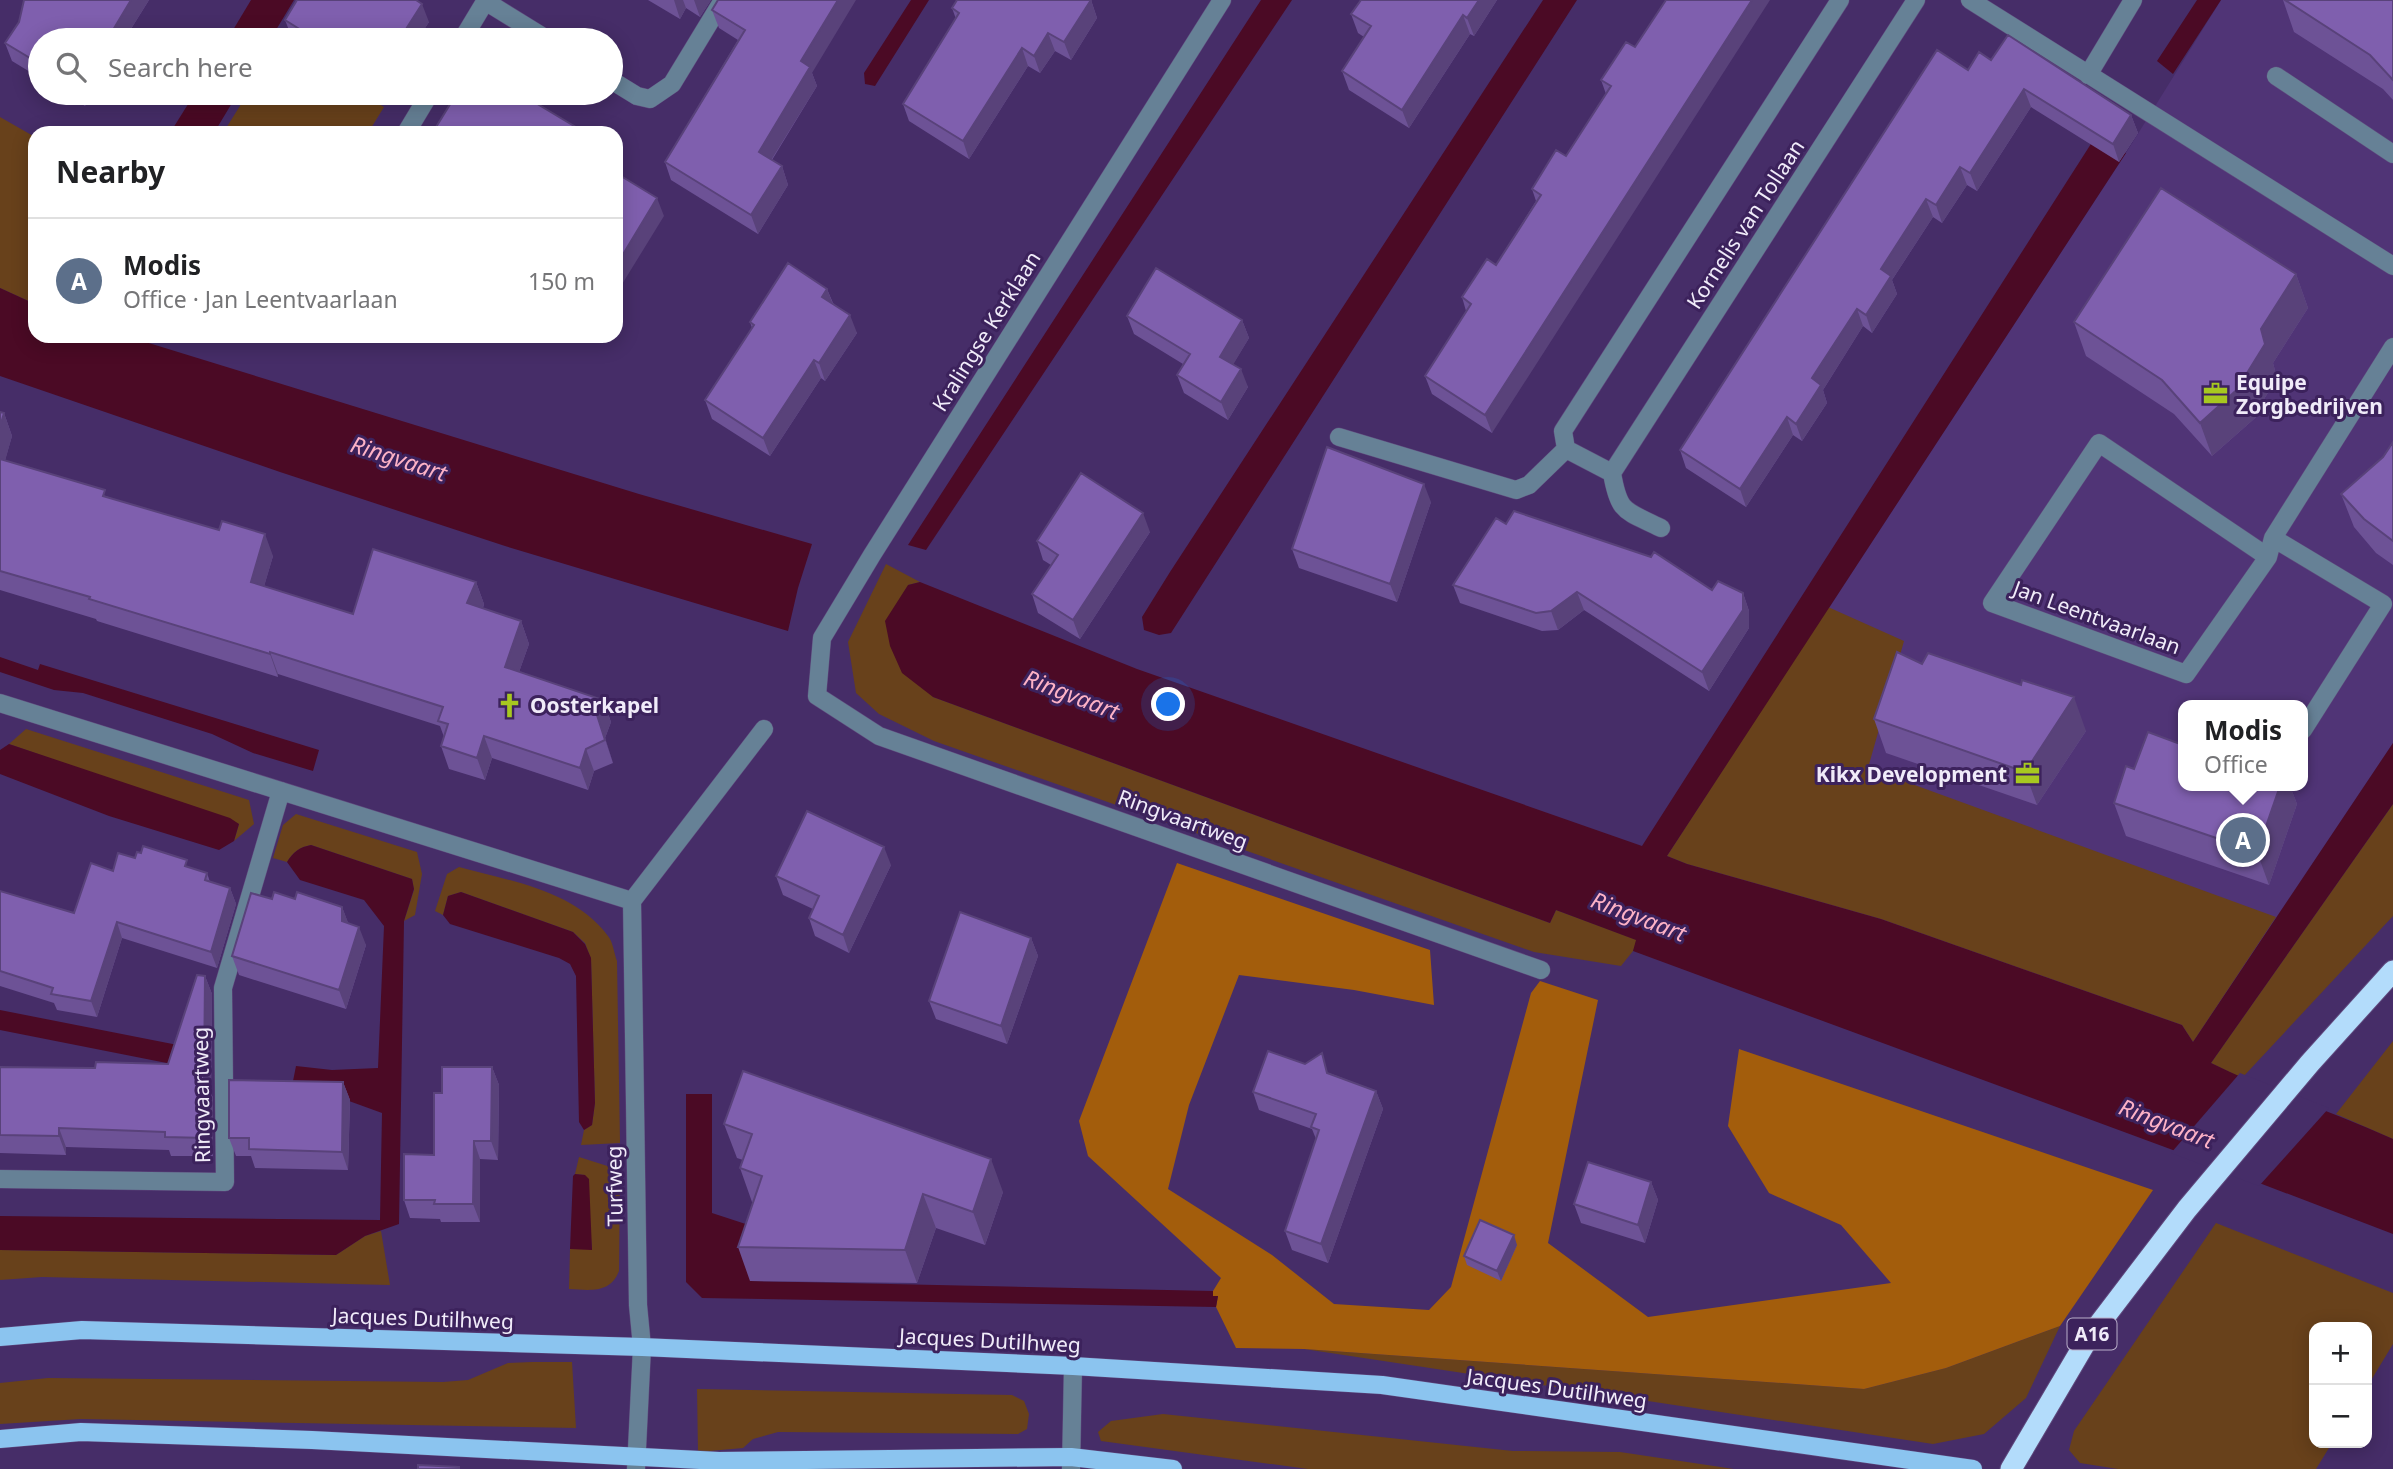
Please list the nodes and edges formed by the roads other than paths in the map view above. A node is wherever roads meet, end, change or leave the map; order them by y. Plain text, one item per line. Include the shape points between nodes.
1 (486, 0) edge
2 (723, 0) edge
3 (1222, 0) edge
4 (1840, 0) edge
5 (1916, 0) edge
6 (1970, 0) edge
7 (2133, 0) edge
8 (469, 28) edge
9 (529, 28) edge
10 (2088, 75) junction
11 (2276, 76) dead end
12 (623, 87) edge
13 (423, 105) edge
14 (410, 126) edge
15 (2393, 154) edge
16 (2393, 266) edge
17 (2393, 347) edge
18 (1339, 437) dead end
19 (1566, 449) junction
20 (1612, 472) junction
21 (1661, 528) dead end
22 (2273, 538) junction
23 (2268, 556) junction
24 (817, 696) joint
25 (0, 702) edge
26 (2308, 722) edge
27 (764, 729) dead end
28 (281, 791) junction
29 (632, 901) junction
30 (1541, 970) dead end
31 (2393, 971) edge
32 (0, 1179) edge
33 (0, 1337) edge
34 (642, 1347) junction
35 (1073, 1366) junction
36 (0, 1439) edge
37 (635, 1463) edge
38 (1071, 1463) edge
39 (1173, 1469) edge
40 (1973, 1469) edge
41 (2011, 1469) edge

1 - 8 street
1 - 9 street
2 - 12 street via 672,84 650,99
3 - 24 street, Kralingse Kerklaan via 822,639
4 - 19 street, Kornelis van Tollaan via 1563,431
5 - 20 street, Kornelis van Tollaan
6 - 10 street
7 - 10 street
10 - 16 street
11 - 15 street
13 - 14 street
17 - 22 street, Jan Leentvaarlaan
18 - 19 street via 1516,490 1529,485
19 - 20 street
20 - 21 street via 1616,499 1623,509
22 - 23 street, Jan Leentvaarlaan
22 - 26 street via 2382,604
23 - 23 street, Jan Leentvaarlaan via 2186,674 1992,603 2099,443
24 - 30 street, Ringvaartweg via 879,736
25 - 28 street
27 - 29 street
28 - 29 street
28 - 32 street, Ringvaartweg via 223,988 225,1182
29 - 34 street, Turfweg
31 - 41 highway, A16 via 2187,1209 2087,1340
33 - 34 main road, Jacques Dutilhweg via 82,1330
34 - 35 main road, Jacques Dutilhweg
34 - 37 street, Turfweg
35 - 38 street
35 - 40 main road, Jacques Dutilhweg via 1382,1385
36 - 37 main road via 81,1432 312,1440
37 - 38 main road
38 - 39 main road

